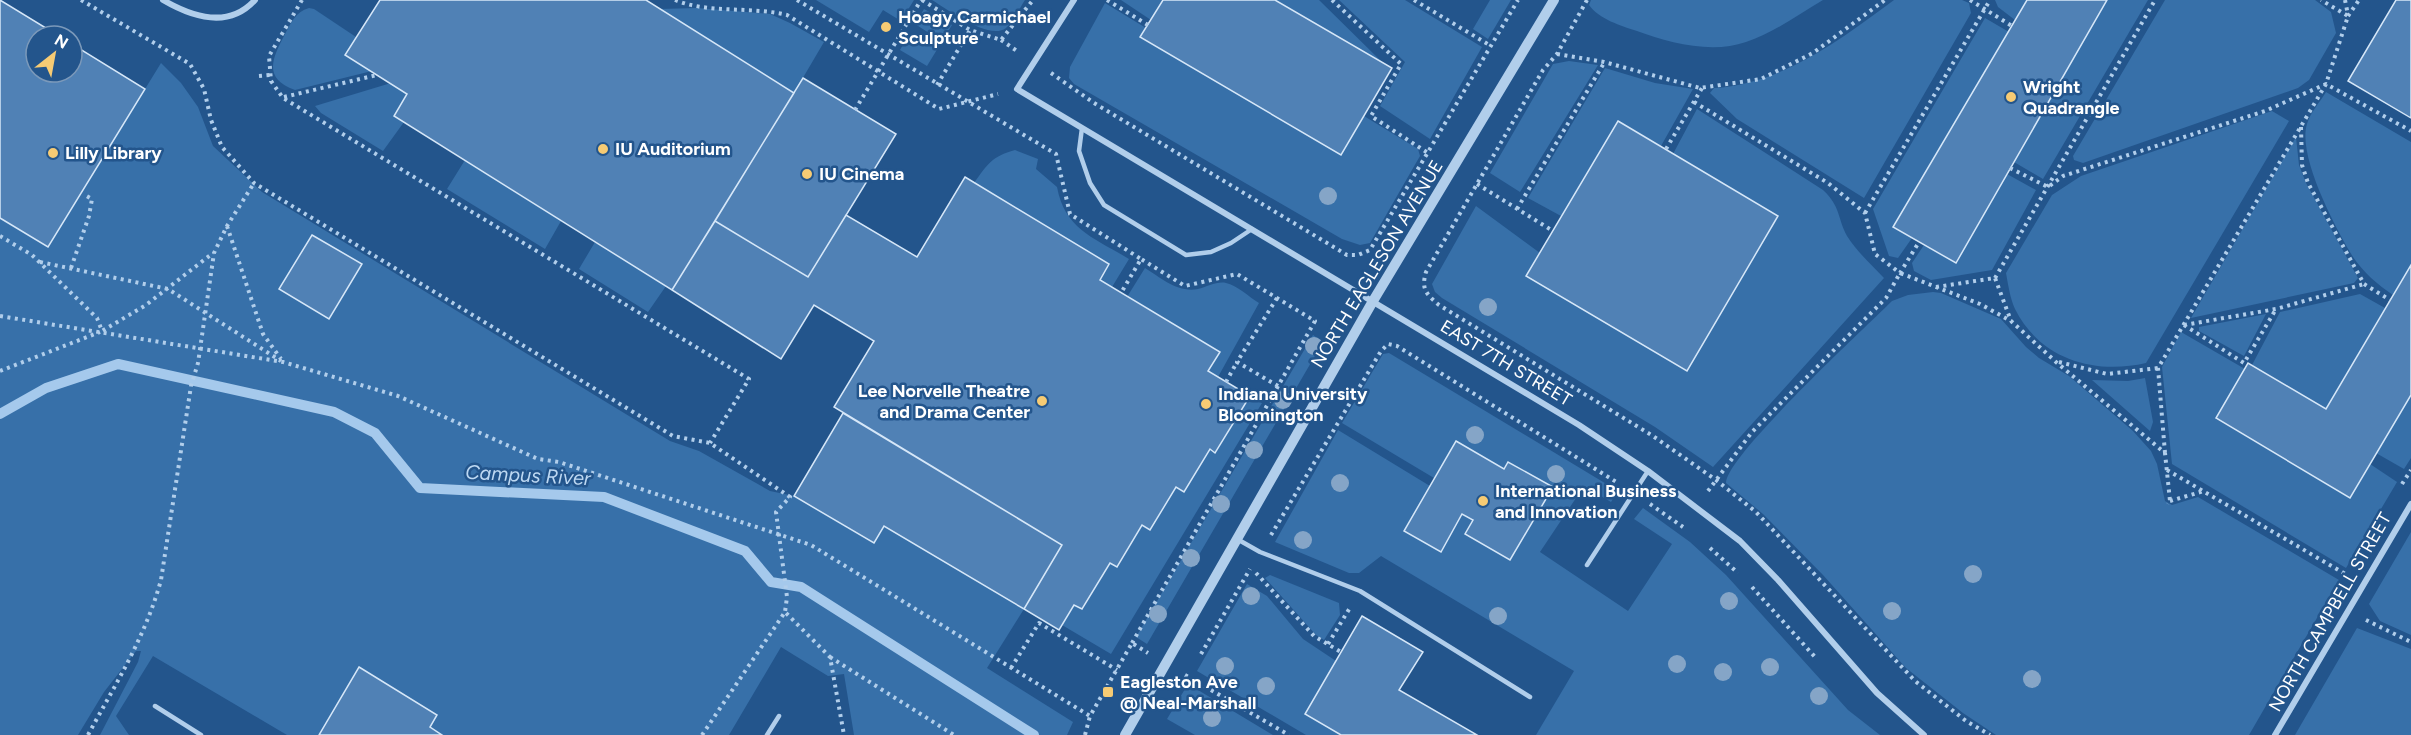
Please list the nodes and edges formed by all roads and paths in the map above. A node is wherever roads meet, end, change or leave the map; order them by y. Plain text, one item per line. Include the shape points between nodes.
1 (81, 0) edge
2 (98, 0) edge
3 (163, 0) edge
4 (255, 0) edge
5 (302, 0) edge
6 (675, 0) edge
7 (797, 0) edge
8 (922, 0) edge
9 (1032, 0) edge
10 (1074, 0) edge
11 (1107, 0) edge
12 (1332, 0) edge
13 (1414, 0) edge
14 (1518, 0) edge
15 (1554, 0) edge
16 (1587, 0) edge
17 (1885, 0) edge
18 (1970, 0) edge
19 (1990, 0) edge
20 (2155, 0) edge
21 (2321, 0) edge
22 (2345, 0) edge
23 (2359, 0) edge
24 (94, 7) junction
25 (1984, 10) junction
26 (2348, 16) junction
27 (1148, 25) dead end
28 (2012, 26) dead end
29 (970, 30) junction
30 (1001, 40) junction
31 (1491, 46) junction
32 (1557, 54) junction
33 (889, 55) junction
34 (1034, 61) junction
35 (1604, 62) junction
36 (879, 72) junction
37 (270, 75) junction
38 (377, 75) dead end
39 (259, 76) dead end
40 (2326, 84) junction
41 (937, 85) junction
42 (1702, 88) junction
43 (1017, 89) junction
44 (283, 98) junction
45 (966, 102) junction
46 (1694, 102) junction
47 (855, 110) dead end
48 (1366, 113) dead end
49 (1371, 116) junction
50 (2301, 126) junction
51 (1082, 128) junction
52 (2411, 131) edge
53 (1666, 149) dead end
54 (1428, 153) junction
55 (2010, 168) dead end
56 (254, 183) junction
57 (1477, 184) junction
58 (2048, 187) junction
59 (85, 195) dead end
60 (1517, 209) junction
61 (1865, 213) junction
62 (227, 226) junction
63 (1252, 229) junction
64 (1553, 231) dead end
65 (0, 236) edge
66 (1919, 242) dead end
67 (214, 253) junction
68 (1141, 259) junction
69 (39, 262) junction
70 (70, 268) junction
71 (1900, 273) junction
72 (1995, 278) junction
73 (2364, 284) junction
74 (1935, 287) junction
75 (168, 289) junction
76 (1121, 293) dead end
77 (1276, 298) junction
78 (2390, 300) dead end
79 (1373, 301) junction
80 (2276, 309) junction
81 (206, 312) junction
82 (0, 316) edge
83 (2011, 321) junction
84 (2184, 325) junction
85 (102, 331) junction
86 (200, 348) junction
87 (283, 362) junction
88 (1237, 362) junction
89 (2056, 362) junction
90 (2158, 368) junction
91 (0, 371) edge
92 (1226, 382) dead end
93 (1278, 386) junction
94 (710, 443) junction
95 (2165, 453) junction
96 (2167, 470) junction
97 (1648, 471) junction
98 (1716, 480) junction
99 (2204, 492) junction
100 (1635, 493) junction
101 (2411, 504) edge
102 (1697, 507) junction
103 (1686, 529) dead end
104 (778, 535) junction
105 (1237, 539) junction
106 (1703, 541) dead end
107 (1260, 552) junction
108 (1587, 566) dead end
109 (1251, 568) junction
110 (2363, 585) junction
111 (1360, 591) junction
112 (785, 612) junction
113 (2348, 612) junction
114 (1132, 642) junction
115 (2411, 642) edge
116 (1328, 644) junction
117 (1341, 652) dead end
118 (830, 657) junction
119 (1200, 657) dead end
120 (1815, 658) dead end
121 (1166, 664) junction
122 (1011, 668) junction
123 (1117, 670) junction
124 (1188, 676) junction
125 (1184, 683) dead end
126 (1530, 698) dead end
127 (155, 706) dead end
128 (779, 716) dead end
129 (1090, 716) junction
130 (88, 735) edge
131 (201, 735) edge
132 (702, 735) edge
133 (767, 735) edge
134 (844, 735) edge
135 (954, 735) edge
136 (1085, 735) edge
137 (1125, 735) edge
138 (1289, 735) edge
139 (1924, 735) edge
140 (1990, 735) edge
141 (2275, 735) edge

1 - 24 path
2 - 24 path
3 - 4 street via 203,18 225,19
5 - 37 path via 269,56
6 - 36 path via 688,5 787,15
7 - 33 path
8 - 29 path
8 - 33 path
9 - 30 path
10 - 34 street
11 - 27 path
12 - 49 path via 1401,64
13 - 31 path
14 - 31 path
15 - 79 street, NORTH EAGLESON AVENUE
16 - 32 path
17 - 42 path via 1813,53 1761,79
18 - 25 path
19 - 25 path
20 - 58 path
21 - 26 path
22 - 26 path
23 - 26 path
24 - 56 path via 190,64 204,85 211,120 222,147
25 - 28 path
25 - 61 path
26 - 40 path
29 - 30 path
29 - 41 path
30 - 34 path
31 - 54 path
32 - 35 path
32 - 57 path via 1543,70
33 - 36 path
33 - 41 path
34 - 43 street
34 - 54 path via 1094,103 1347,255 1370,250
35 - 42 path
35 - 60 path
36 - 45 path via 939,109
36 - 47 path
37 - 39 path
37 - 44 path
38 - 44 path
40 - 50 path
40 - 52 path
40 - 58 path via 2265,111 2063,176
41 - 45 path
42 - 46 path
43 - 45 path
43 - 51 street, EAST 7TH STREET
44 - 94 path via 749,379
45 - 68 path via 1056,154 1070,214
46 - 53 path
46 - 61 path via 1828,183
48 - 49 path
49 - 54 path
50 - 73 path via 2302,165 2308,183
50 - 84 path
51 - 63 street, EAST 7TH STREET
51 - 63 lane via 1079,151 1090,183 1104,205 1186,255 1211,252
55 - 58 path
56 - 62 path
56 - 94 path via 673,436
57 - 60 path
57 - 98 path via 1426,272 1423,288 1427,295 1653,436
58 - 72 path
59 - 70 path via 92,199 89,216
60 - 64 path
61 - 71 path via 1875,254
62 - 67 path
62 - 87 path via 263,334
63 - 79 street, EAST 7TH STREET
65 - 69 path
66 - 71 path
67 - 75 path
67 - 81 path
68 - 76 path
68 - 77 path via 1185,286 1237,274
69 - 70 path
69 - 85 path via 97,318
70 - 75 path
71 - 74 path
71 - 98 path via 1886,298 1752,432
72 - 74 path
72 - 83 path
73 - 78 path
73 - 80 path
74 - 83 path
75 - 81 path
75 - 85 path
77 - 88 path
77 - 93 path via 1315,321
79 - 97 street, EAST 7TH STREET
79 - 105 street, NORTH EAGLESON AVENUE
80 - 84 path
80 - 84 path via 2246,364
81 - 86 path
81 - 87 path
82 - 85 path
83 - 89 path
84 - 90 path
85 - 86 path
85 - 91 path
86 - 87 path
86 - 130 path via 154,607 130,661
87 - 104 path via 398,396 538,459 559,462
88 - 92 path
88 - 93 path
89 - 90 path via 2107,374
89 - 95 path
90 - 95 path
93 - 114 path
94 - 104 path via 790,497 776,512
95 - 96 path
96 - 99 path
96 - 99 path via 2169,503
97 - 100 lane
97 - 102 street, EAST 7TH STREET
98 - 102 path
98 - 140 path via 1756,512 1915,681
99 - 110 path
100 - 103 path
100 - 107 path via 1388,344
100 - 108 lane
101 - 110 street, NORTH CAMPBELL STREET
102 - 139 street, EAST 7TH STREET via 1740,541 1877,693
104 - 112 path via 787,597
104 - 122 path via 811,545
105 - 107 lane
105 - 121 street, NORTH EAGLESON AVENUE
106 - 120 path via 1745,578
107 - 109 path
107 - 111 lane
109 - 116 path via 1314,636
109 - 119 path
110 - 113 street, NORTH CAMPBELL STREET
111 - 116 path
111 - 126 lane
112 - 118 path
112 - 132 path
113 - 115 path
113 - 141 street, NORTH CAMPBELL STREET
114 - 121 path
114 - 123 path
116 - 117 path
118 - 134 path
118 - 135 path
121 - 124 path
121 - 137 street, NORTH EAGLESON AVENUE
122 - 123 path via 1039,623
122 - 129 path
123 - 129 path
124 - 125 path
124 - 138 path
127 - 131 lane
128 - 133 lane
129 - 136 path

